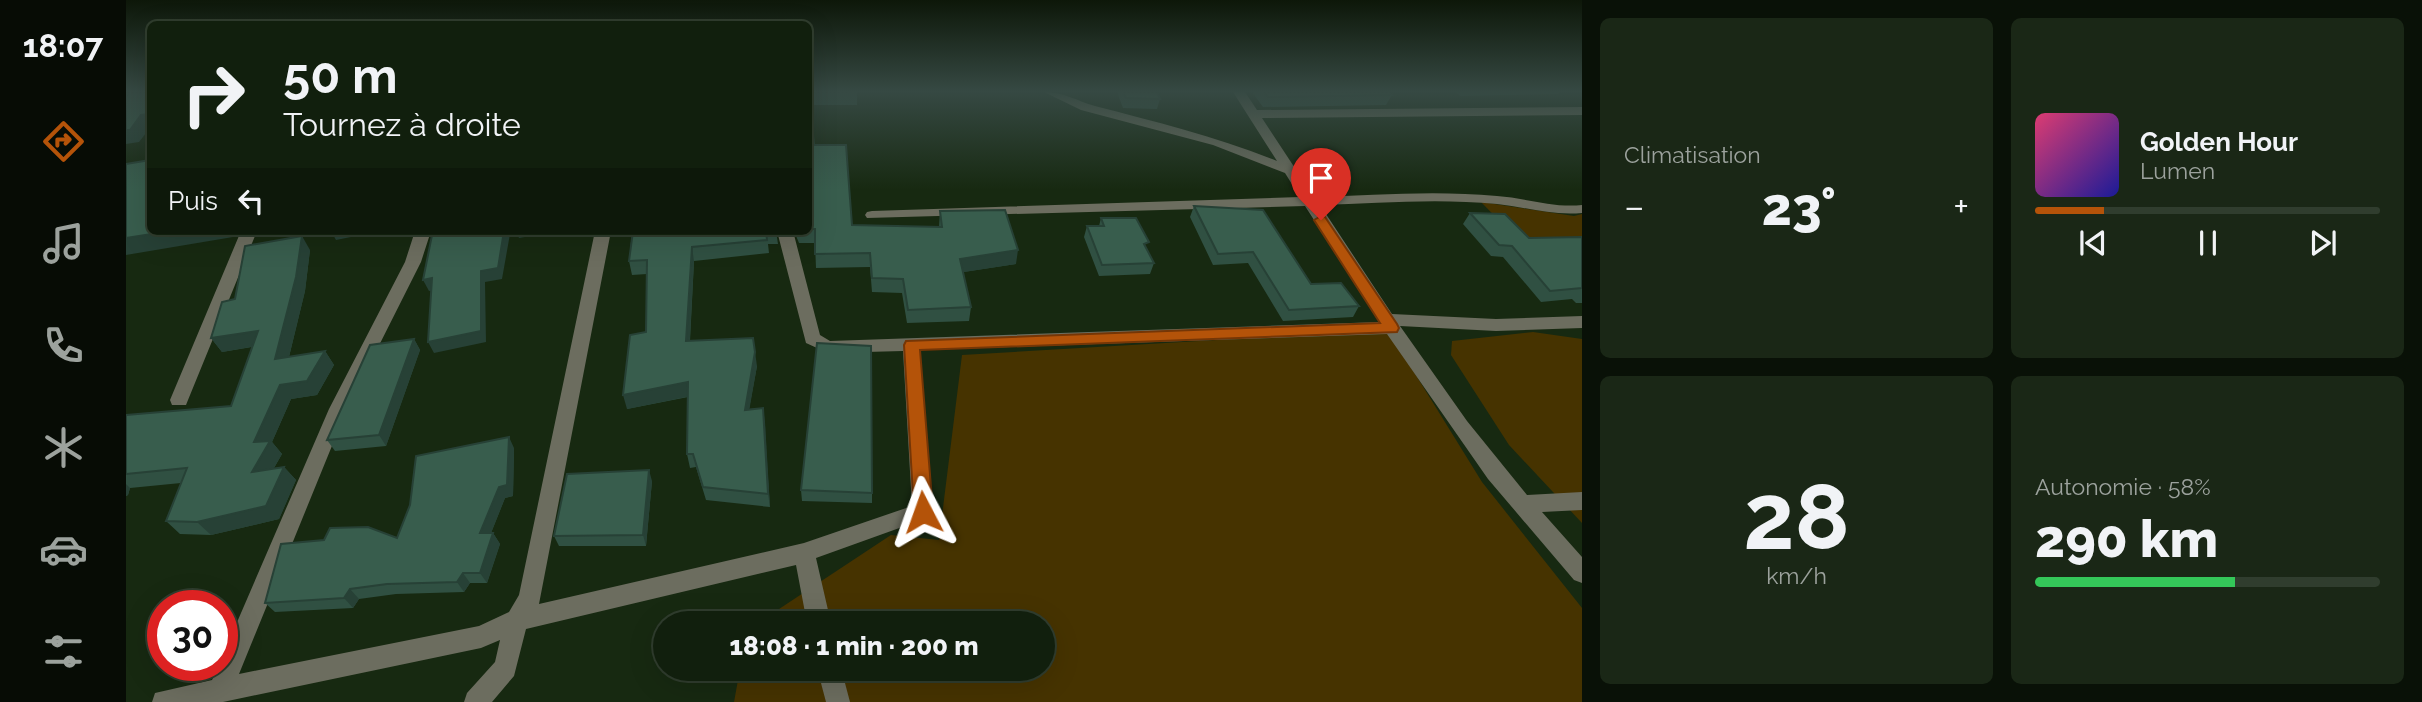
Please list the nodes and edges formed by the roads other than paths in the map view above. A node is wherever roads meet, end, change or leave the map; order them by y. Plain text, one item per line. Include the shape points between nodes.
1 (1152, 125) edge
2 (1259, 125) edge
3 (1288, 170) junction
4 (1309, 202) junction
5 (1582, 209) edge
6 (872, 215) dead end
7 (248, 235) edge
8 (422, 235) edge
9 (602, 235) edge
10 (786, 235) edge
11 (1582, 322) edge
12 (1389, 324) junction
13 (912, 345) junction
14 (179, 400) dead end
15 (1582, 501) edge
16 (1522, 504) junction
17 (804, 553) junction
18 (1582, 573) edge
19 (816, 611) edge
20 (517, 621) junction
21 (832, 681) edge
22 (220, 691) junction
23 (257, 692) edge
24 (164, 702) edge
25 (476, 702) edge
26 (838, 702) edge

1 - 3 street via 1217,142
2 - 3 street
3 - 4 street
4 - 5 street via 1437,197 1498,200 1563,211
4 - 6 street
4 - 12 street
7 - 14 street
8 - 22 street via 413,262 338,409
9 - 20 street via 530,597
10 - 13 street via 812,339 828,348
11 - 12 street
12 - 13 street
12 - 16 street via 1494,473
13 - 17 street via 923,512
15 - 16 street
16 - 18 street
17 - 19 street
17 - 20 street
20 - 23 street via 481,637
20 - 25 street via 505,668
21 - 26 street
22 - 23 street
22 - 24 street

